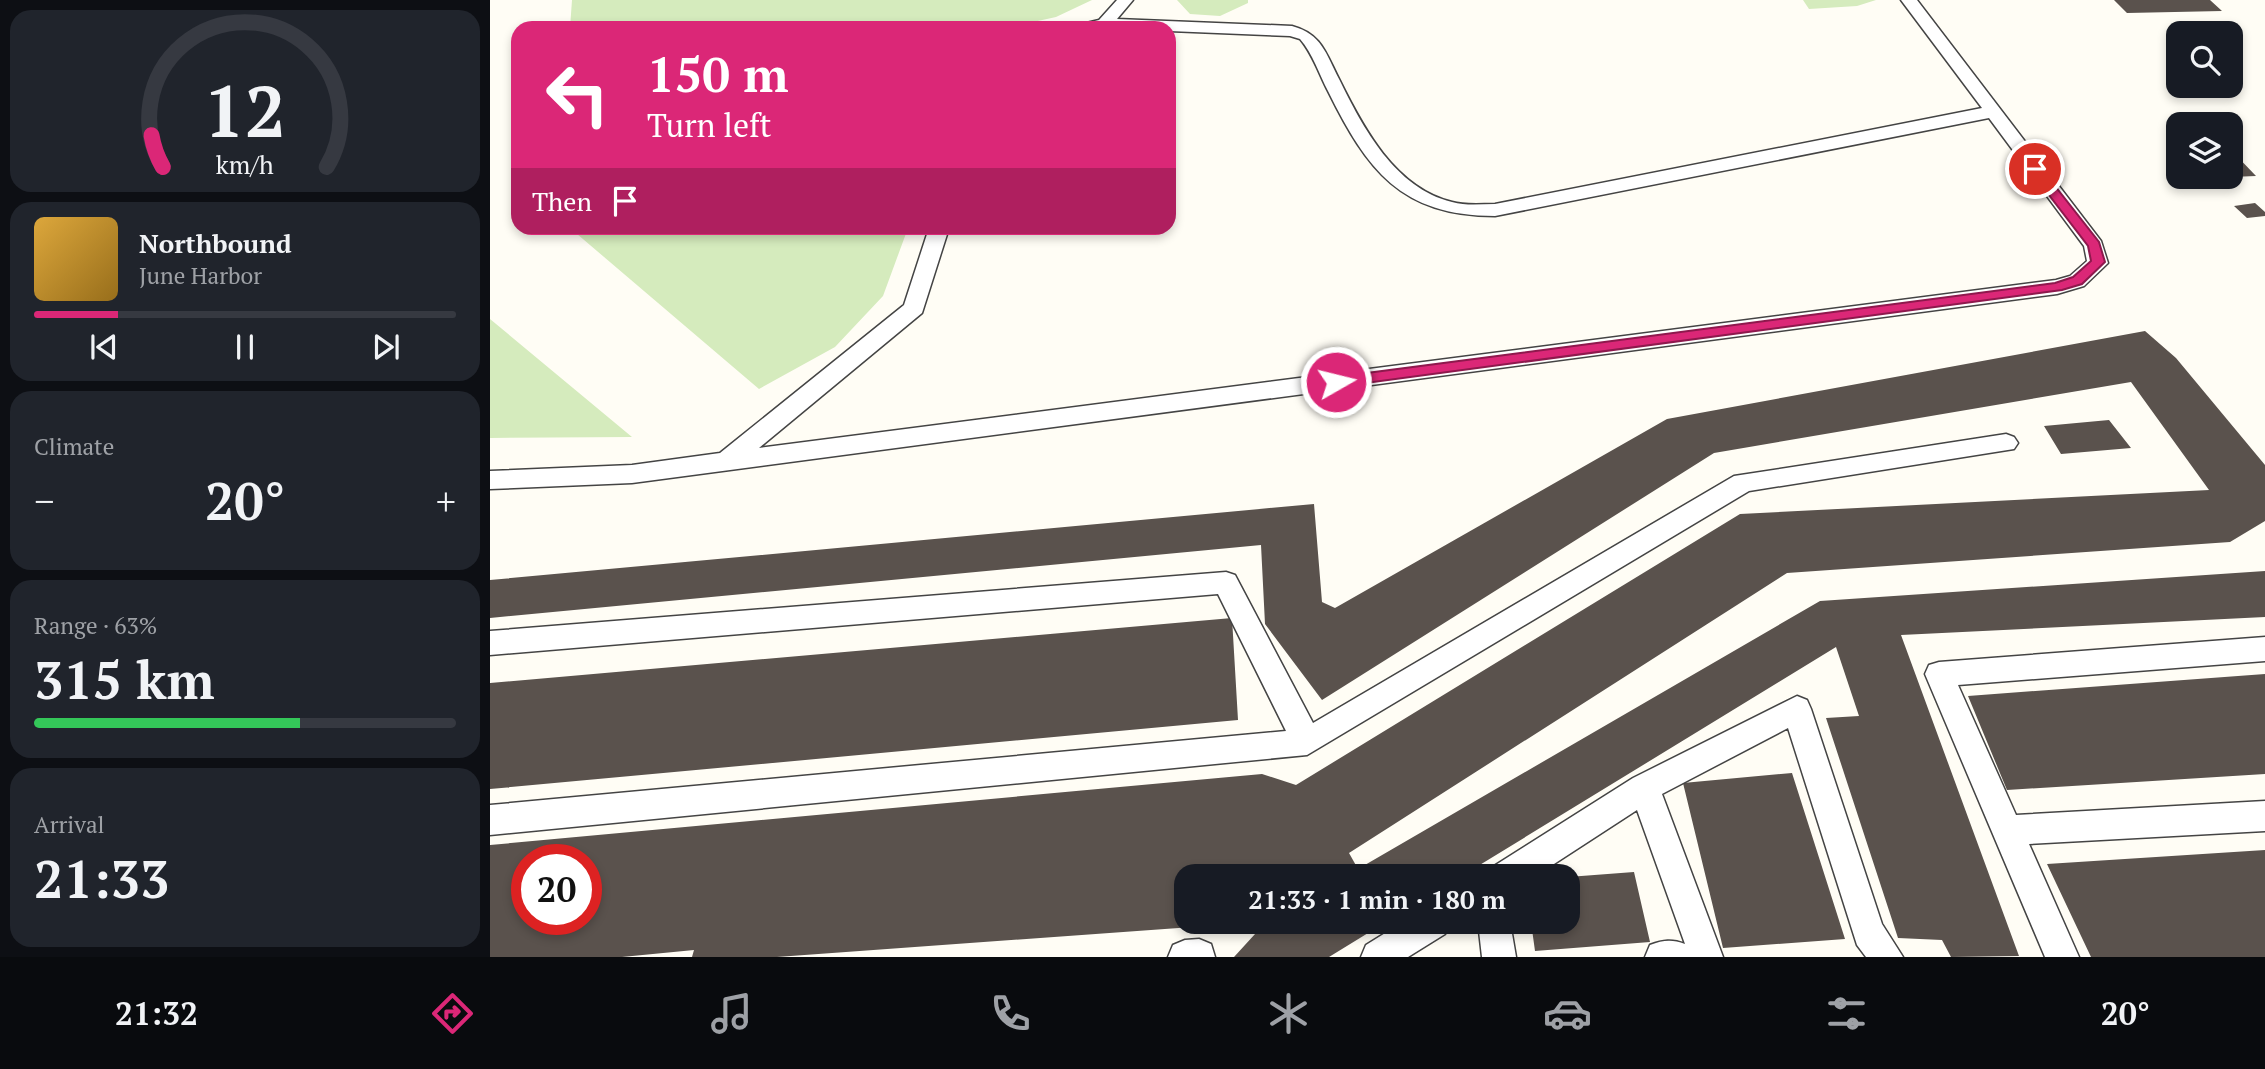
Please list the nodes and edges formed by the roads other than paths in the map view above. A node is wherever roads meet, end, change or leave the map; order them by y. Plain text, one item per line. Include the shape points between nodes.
1 (1125, 0) edge
2 (1909, 0) edge
3 (1107, 21) edge
4 (1176, 26) edge
5 (1991, 112) junction
6 (937, 235) edge
7 (2006, 443) dead end
8 (726, 462) junction
9 (490, 480) edge
10 (490, 643) edge
11 (2265, 649) edge
12 (1307, 742) junction
13 (1644, 788) junction
14 (2265, 816) edge
15 (490, 820) edge
16 (2007, 830) junction
17 (1525, 864) edge
18 (1414, 934) edge
19 (1496, 934) edge
20 (1378, 957) edge
21 (1499, 957) edge
22 (1662, 957) edge
23 (1676, 957) edge
24 (1706, 957) edge
25 (1886, 957) edge
26 (2062, 957) edge

1 - 3 lane
2 - 5 lane
4 - 5 lane via 1292,31 1306,36 1364,143 1413,193 1449,208 1495,210
5 - 8 lane via 2094,245 2098,262 2077,281
6 - 8 lane via 914,308
7 - 12 lane via 1743,483
8 - 9 lane via 632,474
10 - 12 lane via 1226,583
11 - 16 lane via 1939,674
12 - 15 lane
13 - 17 lane
13 - 24 lane
13 - 25 lane via 1797,709 1869,933
14 - 16 lane
16 - 26 lane
18 - 20 lane
19 - 21 lane
22 - 23 lane

